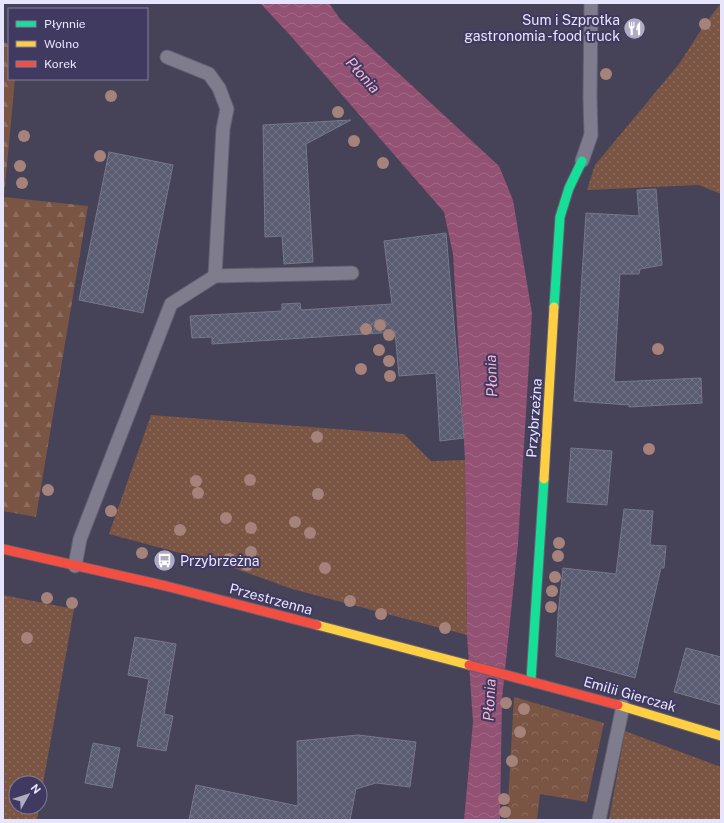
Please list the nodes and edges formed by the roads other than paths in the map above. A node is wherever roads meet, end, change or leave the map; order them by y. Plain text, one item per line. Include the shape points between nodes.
1 (591, 3) edge
2 (167, 57) dead end
3 (582, 161) joint
4 (352, 273) dead end
5 (215, 276) junction
6 (3, 550) edge
7 (75, 566) junction
8 (531, 680) junction
9 (623, 706) junction
10 (721, 736) edge
11 (599, 820) edge

1 - 3 lane via 591,135
2 - 5 lane via 209,74 219,88 227,109 223,129
3 - 8 street, Przybrzeżna via 569,188 560,217
4 - 5 lane
5 - 7 lane via 171,304 80,539
6 - 7 street, Przestrzenna
7 - 8 street, Przestrzenna via 166,586
8 - 9 street, Emilii Gierczak
9 - 10 street, Emilii Gierczak
9 - 11 lane

